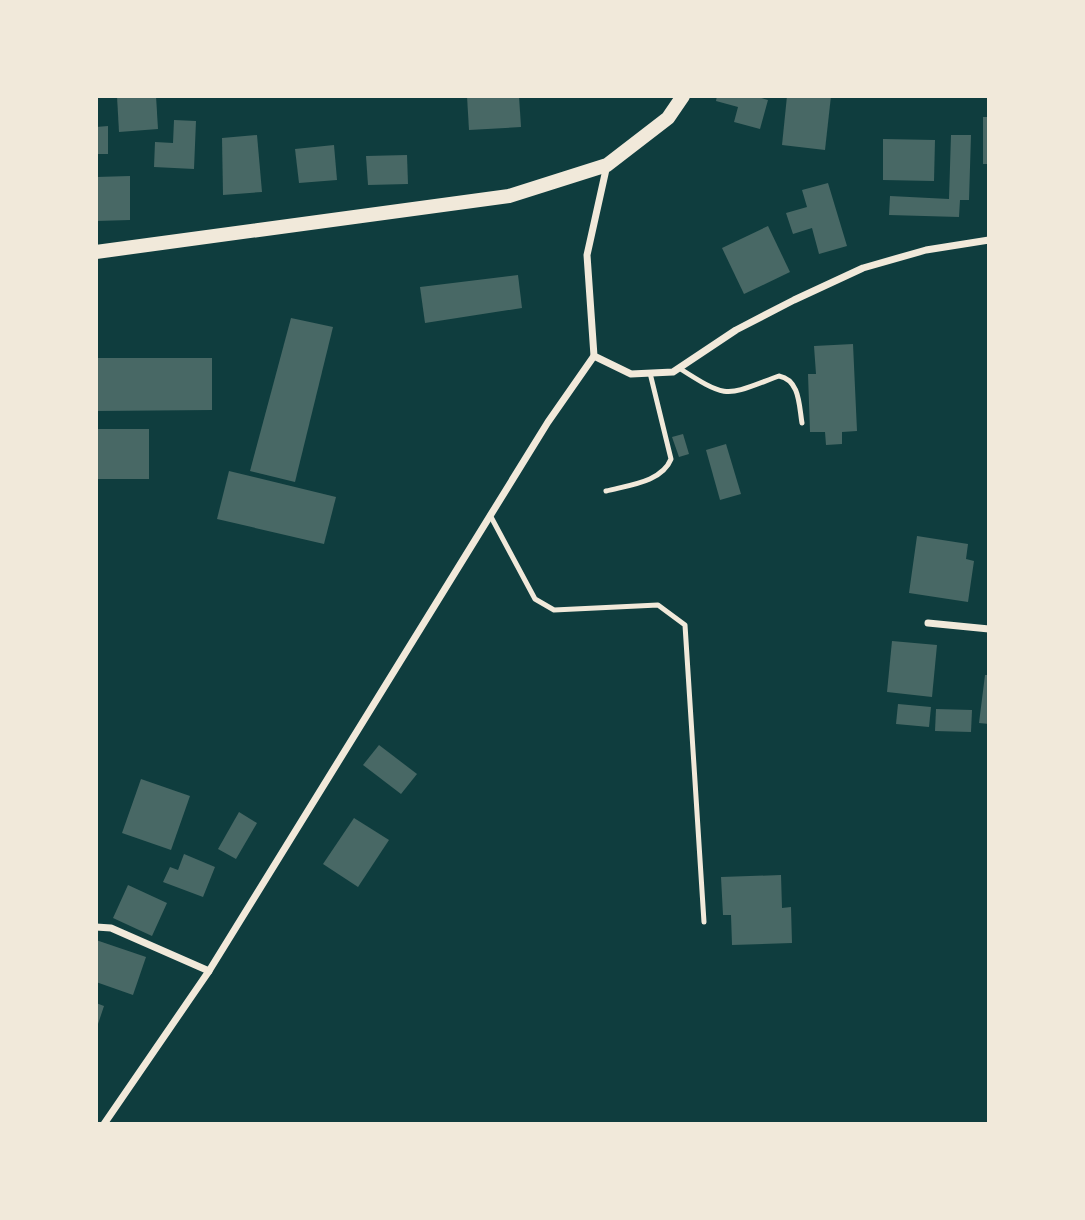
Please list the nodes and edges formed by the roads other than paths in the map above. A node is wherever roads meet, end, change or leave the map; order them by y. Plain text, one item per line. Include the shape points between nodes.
1 (683, 96) edge
2 (607, 165) junction
3 (989, 240) edge
4 (96, 252) edge
5 (594, 356) junction
6 (679, 368) junction
7 (650, 373) junction
8 (802, 423) dead end
9 (606, 491) dead end
10 (491, 515) junction
11 (928, 623) dead end
12 (989, 629) edge
13 (704, 922) dead end
14 (96, 927) edge
15 (209, 971) junction
16 (104, 1124) edge

1 - 2 main road via 668,118
2 - 4 main road via 509,196
2 - 5 street via 587,255
3 - 6 street via 926,250 863,268 736,330
5 - 7 street via 631,374
5 - 10 street
6 - 7 street
6 - 8 lane via 720,392 733,393 786,377 796,389
7 - 9 lane via 671,459 668,468 661,475
10 - 13 lane via 535,599 554,610 658,605 685,625
10 - 15 street
11 - 12 street
14 - 15 street via 111,928
15 - 16 street

